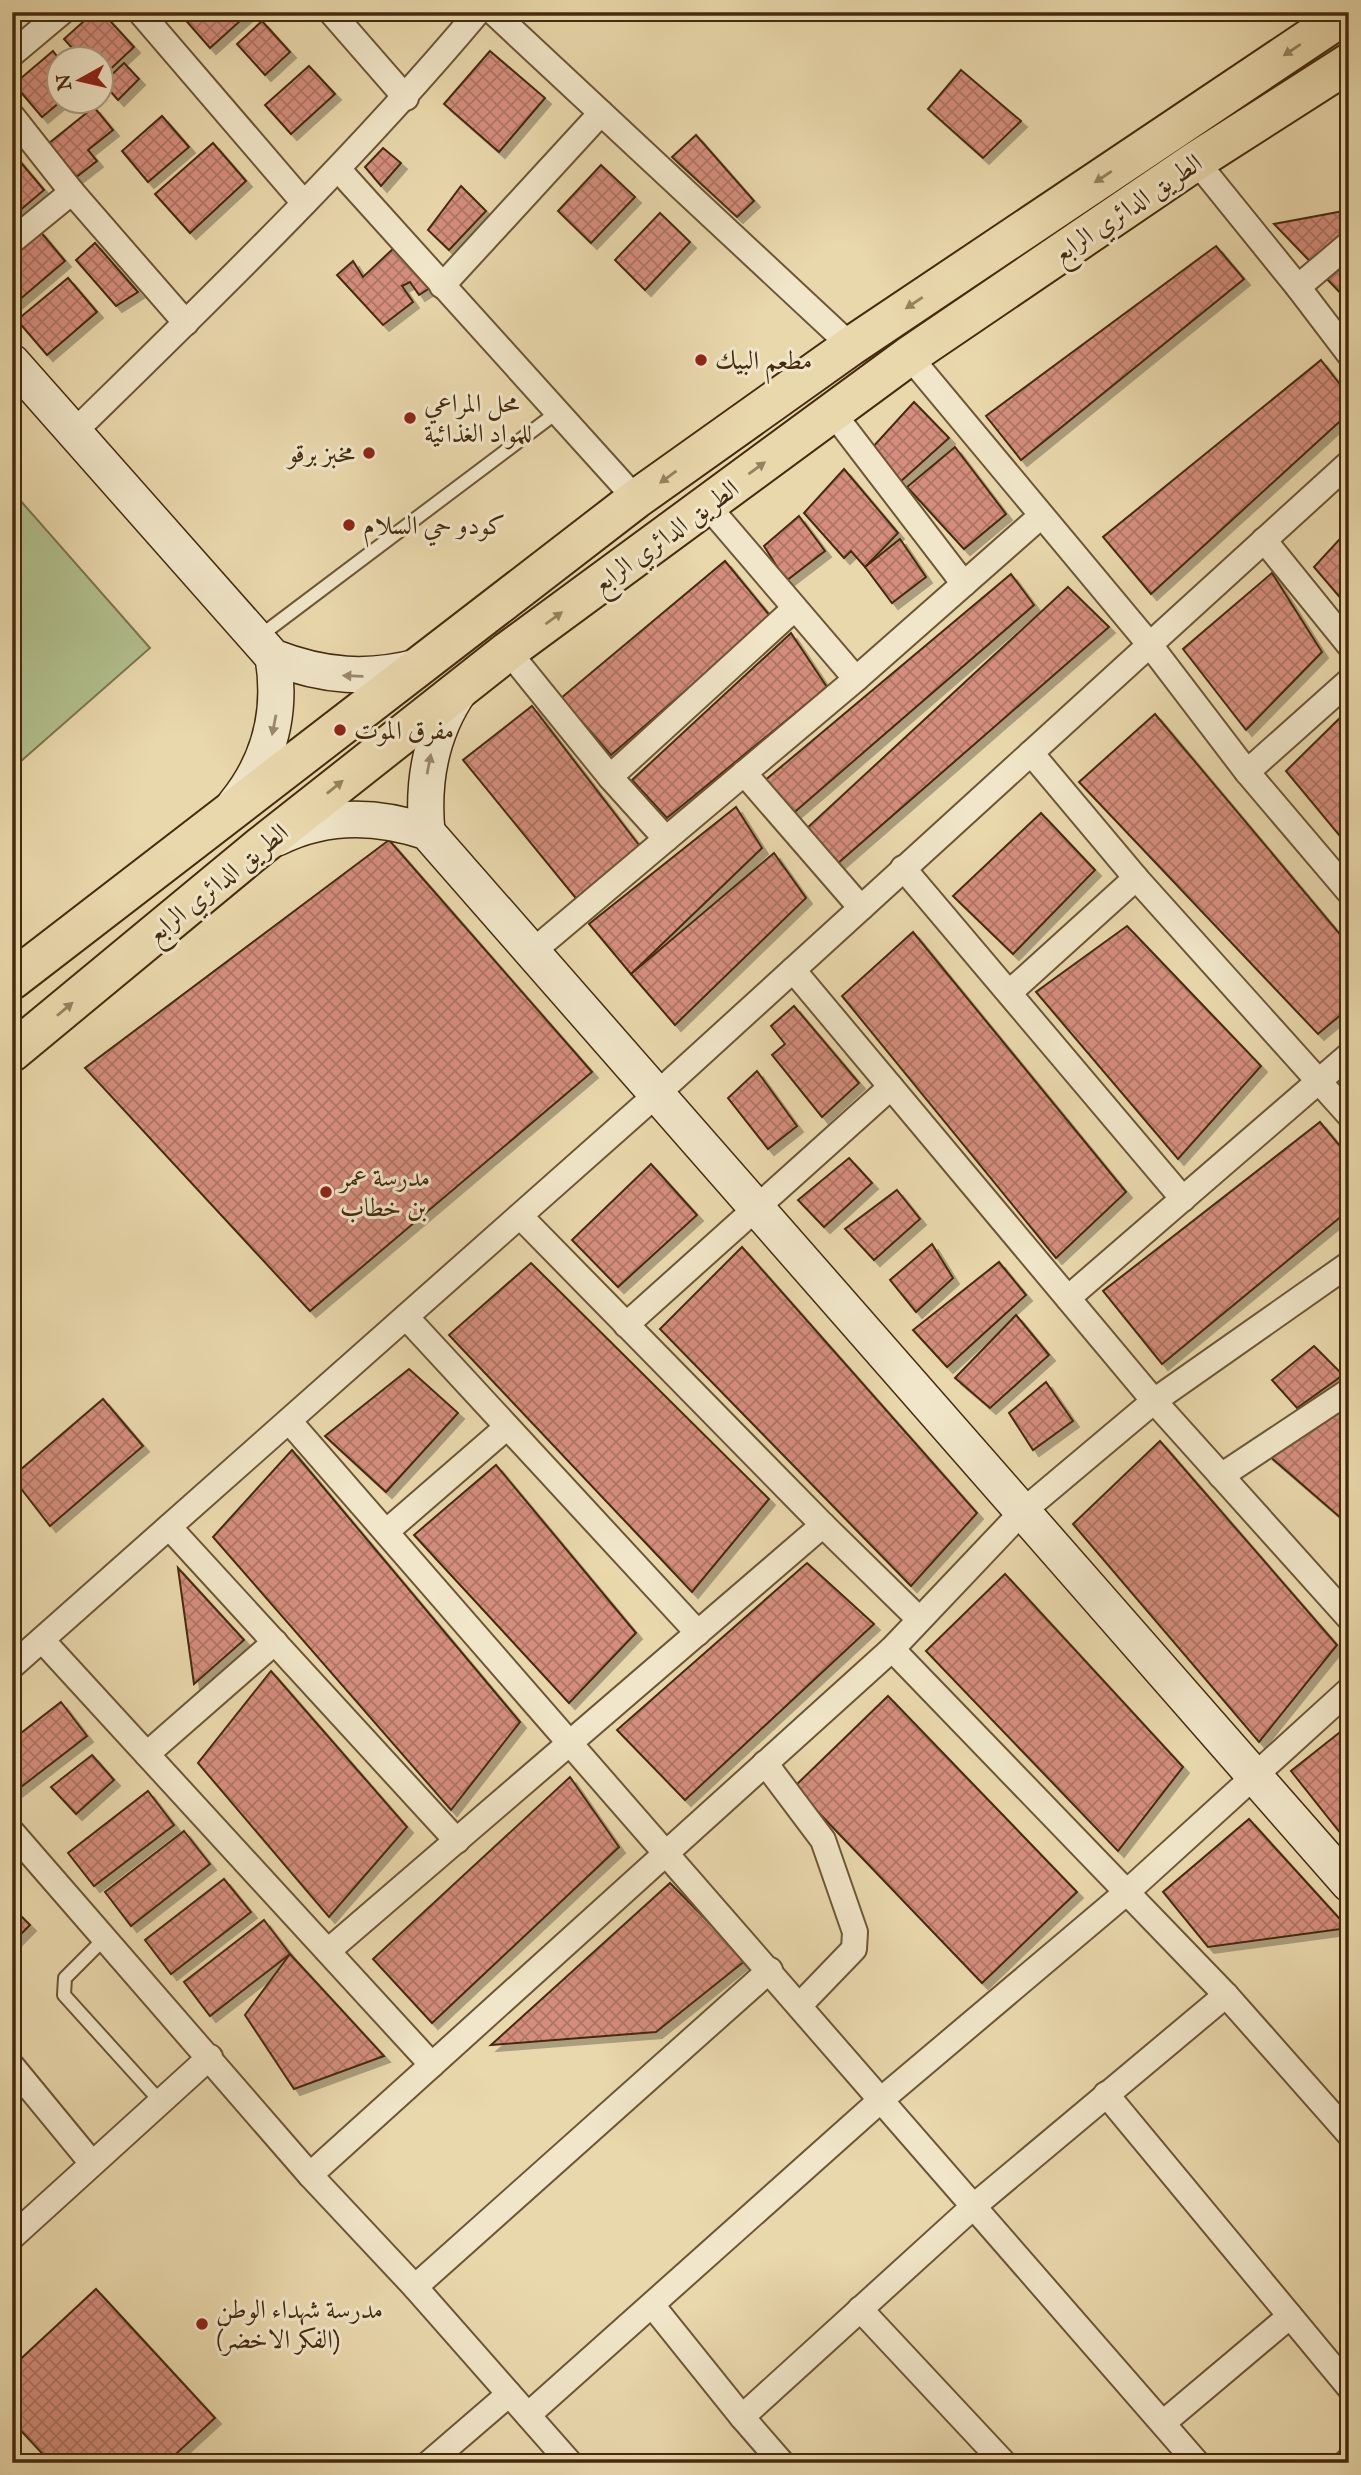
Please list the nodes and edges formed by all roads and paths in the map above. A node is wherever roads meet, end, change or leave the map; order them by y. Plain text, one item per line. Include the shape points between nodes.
1 (62, 12) edge
2 (140, 12) edge
3 (331, 12) edge
4 (478, 12) edge
5 (493, 12) edge
6 (1347, 13) edge
7 (12, 54) edge
8 (1349, 63) edge
9 (406, 98) junction
10 (601, 113) junction
11 (12, 116) edge
12 (1196, 161) junction
13 (338, 169) junction
14 (72, 192) junction
15 (304, 203) junction
16 (12, 241) edge
17 (1349, 244) edge
18 (442, 286) junction
19 (1298, 286) junction
20 (186, 323) junction
21 (850, 346) junction
22 (1349, 354) edge
23 (909, 356) junction
24 (12, 362) edge
25 (556, 413) junction
26 (833, 413) junction
27 (74, 432) junction
28 (1349, 463) edge
29 (636, 499) junction
30 (707, 505) junction
31 (1041, 516) junction
32 (1264, 540) junction
33 (964, 584) junction
34 (794, 609) junction
35 (1150, 645) junction
36 (1349, 645) edge
37 (265, 648) junction
38 (509, 651) junction
39 (421, 666) junction
40 (856, 680) junction
41 (1349, 681) edge
42 (466, 683) junction
43 (1031, 753) junction
44 (1247, 772) junction
45 (744, 773) junction
46 (610, 777) junction
47 (229, 811) junction
48 (427, 832) junction
49 (666, 839) junction
50 (261, 846) junction
51 (903, 869) junction
52 (1136, 878) junction
53 (1349, 892) edge
54 (860, 908) junction
55 (532, 952) junction
56 (793, 970) junction
57 (12, 980) edge
58 (1010, 992) junction
59 (12, 1052) edge
60 (1349, 1055) edge
61 (1319, 1080) junction
62 (891, 1087) junction
63 (657, 1094) junction
64 (1349, 1115) edge
65 (1183, 1199) junction
66 (757, 1209) junction
67 (520, 1216) junction
68 (1349, 1264) edge
69 (1068, 1298) junction
70 (406, 1317) junction
71 (626, 1325) junction
72 (1349, 1391) edge
73 (1154, 1401) junction
74 (289, 1420) junction
75 (507, 1427) junction
76 (1221, 1476) junction
77 (1022, 1511) junction
78 (823, 1525) junction
79 (169, 1527) junction
80 (387, 1531) junction
81 (1349, 1618) edge
82 (919, 1619) junction
83 (698, 1633) junction
84 (42, 1640) junction
85 (275, 1642) junction
86 (892, 1649) junction
87 (12, 1666) edge
88 (1349, 1690) edge
89 (572, 1742) junction
90 (147, 1754) junction
91 (765, 1763) junction
92 (1253, 1775) junction
93 (12, 1832) edge
94 (457, 1841) junction
95 (667, 1852) junction
96 (1349, 1884) edge
97 (1127, 1892) junction
98 (104, 1939) junction
99 (328, 1951) junction
100 (770, 1970) junction
101 (1226, 1995) junction
102 (800, 2005) junction
103 (210, 2057) junction
104 (432, 2065) junction
105 (12, 2066) edge
106 (1106, 2094) junction
107 (881, 2099) junction
108 (160, 2101) junction
109 (1349, 2134) edge
110 (91, 2162) junction
111 (310, 2175) junction
112 (974, 2206) junction
113 (12, 2237) edge
114 (415, 2287) junction
115 (652, 2305) junction
116 (860, 2309) junction
117 (1290, 2316) junction
118 (1349, 2387) edge
119 (509, 2394) junction
120 (528, 2415) junction
121 (742, 2417) junction
122 (1163, 2423) junction
123 (429, 2463) edge
124 (570, 2463) edge
125 (782, 2463) edge
126 (1004, 2463) edge
127 (1198, 2463) edge

1 - 7 street
2 - 15 street
3 - 9 street
4 - 9 street
5 - 10 street
6 -> 21 main road, الطريق الدائري الرابع
8 - 12 main road, الطريق الدائري الرابع
9 - 13 street
10 - 18 street
10 - 21 street
11 - 14 street
12 - 19 street
12 - 23 main road, الطريق الدائري الرابع
13 - 15 street
13 - 18 street
14 - 16 street
14 - 20 street
15 - 20 street
17 - 19 street
18 - 25 street
19 - 22 street
20 - 27 street
21 -> 29 main road, الطريق الدائري الرابع
23 - 26 main road, الطريق الدائري الرابع
23 - 31 street
24 - 27 street
25 - 29 street
25 - 37 lane
30 -> 26 main road, الطريق الدائري الرابع
26 - 33 street
27 - 37 street
28 - 32 street
29 - 39 main road, الطريق الدائري الرابع
30 - 34 street
38 -> 30 main road, الطريق الدائري الرابع
31 - 33 street
31 - 35 street
32 - 35 street
32 - 36 street
33 - 40 street
34 - 40 street
34 - 46 street
35 - 43 street
35 - 44 street
39 -> 37 street via 361,677 321,673
37 -> 47 street via 277,682 271,738 247,789
38 - 42 main road, الطريق الدائري الرابع
38 - 46 street
39 - 47 main road, الطريق الدائري الرابع
40 - 45 street
41 - 44 street
48 -> 42 street via 429,761 443,720
50 -> 42 main road, الطريق الدائري الرابع
43 - 51 street
43 - 52 street
44 - 53 street
45 - 49 street
45 - 54 street
46 - 49 street
47 - 57 main road, الطريق الدائري الرابع
48 - 50 street via 386,821 343,820 300,828
48 - 55 street
49 - 55 street
59 -> 50 main road, الطريق الدائري الرابع
51 - 54 street
51 - 58 street
52 - 58 street
52 - 61 street
54 - 56 street
55 - 63 street
56 - 62 street
56 - 63 street
58 - 65 street
60 - 61 street
61 - 64 street
61 - 65 street
62 - 66 street
62 - 69 street
63 - 66 street
63 - 67 street
65 - 69 street
66 - 71 street
66 - 77 street
67 - 70 street
67 - 71 street
68 - 73 street
69 - 73 street
70 - 74 street
70 - 75 street
71 - 78 street
72 - 76 street
73 - 76 street
73 - 77 street
74 - 79 street
74 - 80 street
75 - 80 street
75 - 83 street
76 - 81 street
77 - 82 street
77 - 92 street
78 - 82 street
78 - 83 street
79 - 84 street
79 - 85 street
80 - 89 street
82 - 86 street
83 - 89 street
84 - 87 street
84 - 90 street
85 - 90 street
85 - 94 street
86 - 91 street
86 - 97 street
88 - 92 street
89 - 94 street
89 - 95 street
90 - 99 street
91 - 95 street
91 - 102 street via 823,1840 855,1932 854,1949
92 - 96 street
92 - 97 street
93 - 98 street
94 - 99 street
95 - 100 street
95 - 104 street
97 - 101 street
97 - 107 street
98 - 103 street
98 - 108 lane via 65,1978 64,1996
99 - 104 street
100 - 102 street
100 - 114 street
101 - 106 street
101 - 109 street
102 - 107 street
103 - 108 street
103 - 111 street
104 - 111 street
105 - 110 street
106 - 112 street
106 - 117 street
107 - 112 street
107 - 115 street
108 - 110 street
110 - 113 street
111 - 114 street
112 - 116 street
112 - 122 street
114 - 119 street
115 - 120 street
115 - 121 street
116 - 121 street
116 - 126 street
117 - 118 street
117 - 122 street
119 - 120 street
119 - 123 street
120 - 124 street
121 - 125 street
122 - 127 street

